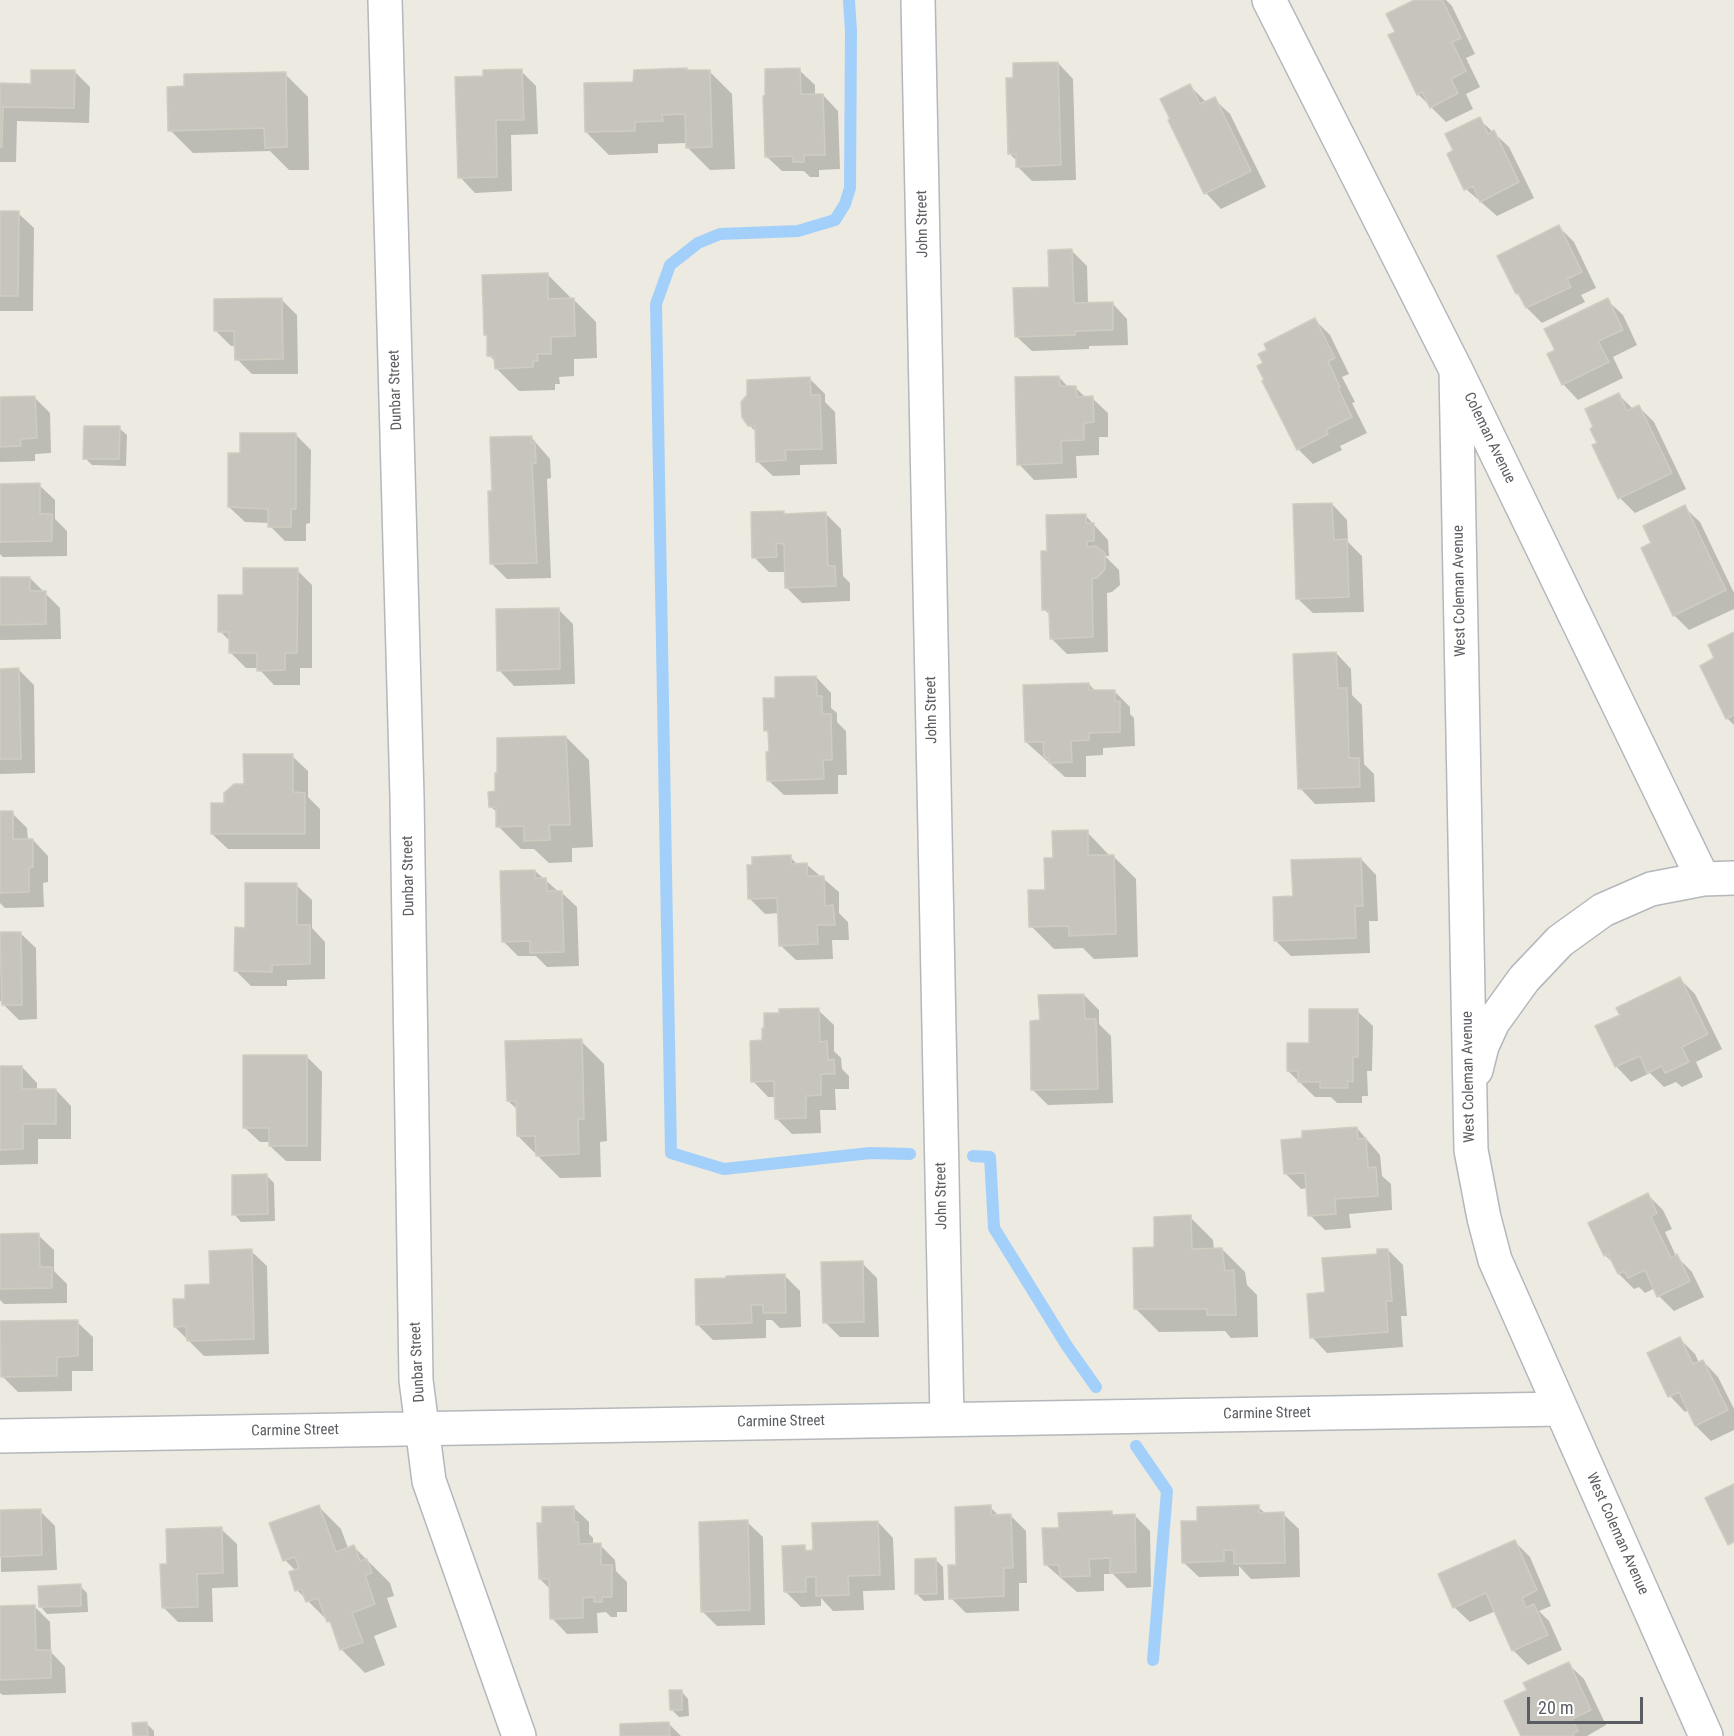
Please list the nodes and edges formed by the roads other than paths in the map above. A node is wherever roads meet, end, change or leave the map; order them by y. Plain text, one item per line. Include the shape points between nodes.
1 (385, 0) edge
2 (918, 0) edge
3 (1269, 0) edge
4 (1456, 370) junction
5 (1719, 878) edge
6 (1469, 1097) junction
7 (1561, 1409) junction
8 (946, 1419) junction
9 (423, 1428) junction
10 (0, 1436) edge
11 (519, 1736) edge
12 (1706, 1736) edge

1 - 9 street, Dunbar Street via 407,797 416,1380
2 - 8 street, John Street
3 - 4 street, Coleman Avenue
4 - 5 street, Coleman Avenue
4 - 6 street, West Coleman Avenue
5 - 6 street via 1651,889 1604,910 1560,941 1524,979 1494,1022 1482,1046
6 - 7 street, West Coleman Avenue via 1471,1150 1495,1260
7 - 8 street, Carmine Street
7 - 12 street, West Coleman Avenue
8 - 9 street, Carmine Street
9 - 10 street, Carmine Street
9 - 11 street, Dunbar Street via 429,1481

